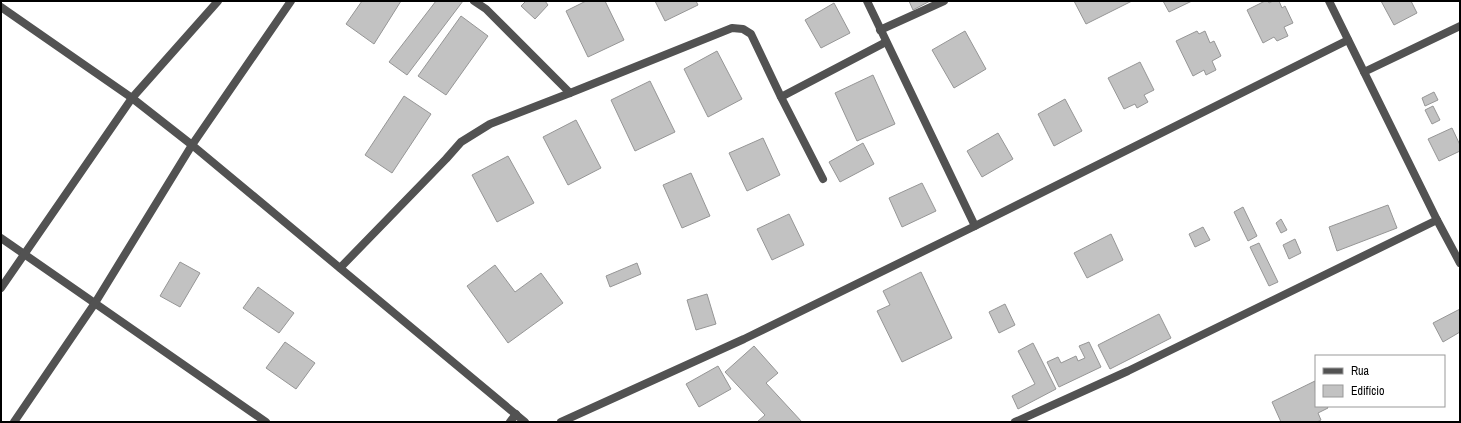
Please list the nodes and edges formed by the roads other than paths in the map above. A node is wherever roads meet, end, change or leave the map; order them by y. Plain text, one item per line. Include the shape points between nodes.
1 (218, 1) edge
2 (291, 1) edge
3 (474, 1) edge
4 (867, 1) edge
5 (944, 1) edge
6 (1329, 1) edge
7 (1, 7) edge
8 (1460, 26) edge
9 (880, 30) junction
10 (1348, 40) junction
11 (886, 42) junction
12 (1364, 72) junction
13 (570, 93) junction
14 (132, 98) junction
15 (780, 98) junction
16 (192, 145) junction
17 (823, 179) dead end
18 (1437, 220) junction
19 (975, 226) junction
20 (1, 238) edge
21 (24, 253) junction
22 (1460, 263) edge
23 (340, 268) junction
24 (1, 288) edge
25 (95, 303) junction
26 (516, 414) junction
27 (14, 422) edge
28 (266, 422) edge
29 (510, 422) edge
30 (525, 422) edge
31 (561, 422) edge
32 (1014, 422) edge

1 - 14 street
2 - 16 street
3 - 13 street via 486,9
4 - 9 street
5 - 9 street
6 - 10 street
7 - 14 street
8 - 12 street
9 - 11 street
10 - 12 street
10 - 19 street
11 - 15 street
11 - 19 street
12 - 18 street
13 - 15 street via 732,28 743,29 751,34
13 - 23 street via 490,124 461,142
14 - 16 street
14 - 21 street
15 - 17 street
16 - 23 street
16 - 25 street
18 - 22 street
18 - 32 street via 1128,371
19 - 31 street via 744,339
20 - 21 street
21 - 24 street
21 - 25 street
23 - 26 street
25 - 27 street
25 - 28 street
26 - 29 street
26 - 30 street

